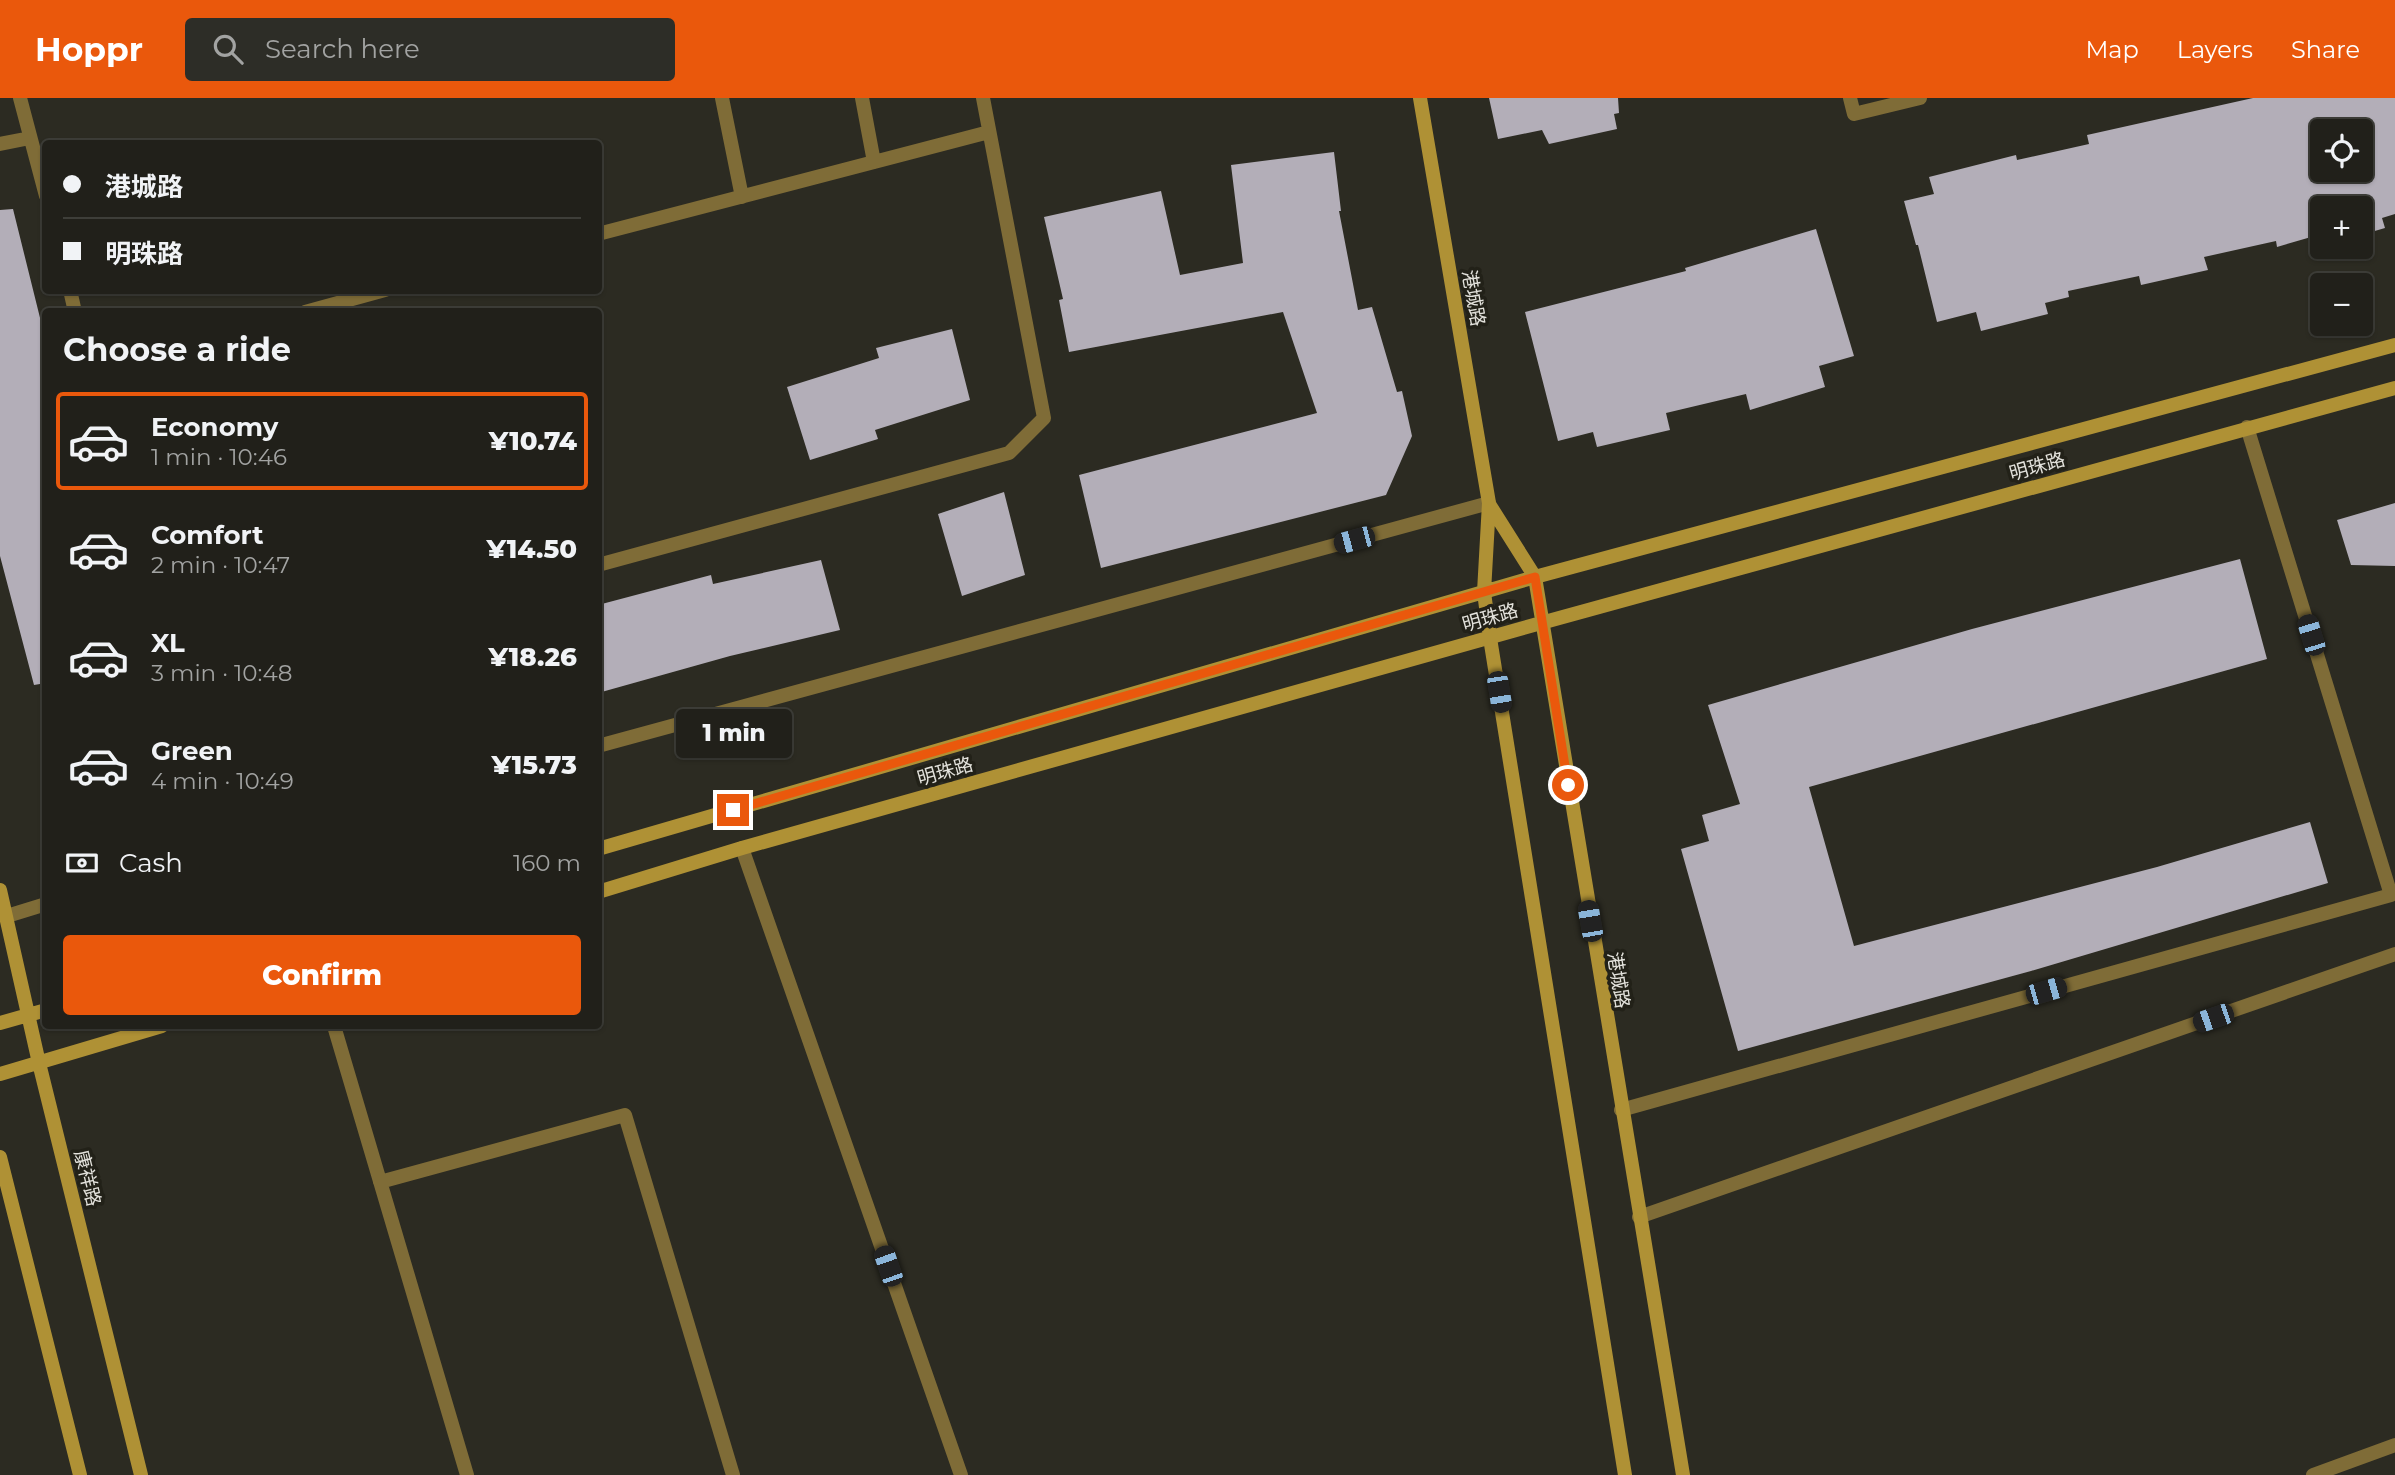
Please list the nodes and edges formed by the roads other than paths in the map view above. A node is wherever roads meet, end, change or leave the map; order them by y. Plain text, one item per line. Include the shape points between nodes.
1 (20, 98) edge
2 (722, 98) edge
3 (862, 98) edge
4 (983, 98) edge
5 (1420, 98) edge
6 (1850, 98) edge
7 (1920, 98) edge
8 (989, 132) junction
9 (30, 138) junction
10 (0, 144) edge
11 (874, 162) junction
12 (42, 182) edge
13 (742, 197) junction
14 (602, 233) edge
15 (370, 294) edge
16 (320, 308) edge
17 (2395, 345) edge
18 (2395, 388) edge
19 (2248, 427) junction
20 (1489, 503) junction
21 (602, 564) edge
22 (1535, 577) junction
23 (1485, 592) junction
24 (1541, 623) junction
25 (1490, 638) junction
26 (602, 745) edge
27 (602, 848) edge
28 (742, 848) junction
29 (0, 890) edge
30 (602, 891) edge
31 (42, 905) edge
32 (6, 916) junction
33 (2395, 954) edge
34 (42, 1011) edge
35 (28, 1015) junction
36 (0, 1023) edge
37 (152, 1029) edge
38 (335, 1029) edge
39 (39, 1063) junction
40 (0, 1074) edge
41 (1621, 1110) junction
42 (0, 1157) edge
43 (380, 1182) junction
44 (1639, 1217) junction
45 (2395, 1445) edge
46 (80, 1475) edge
47 (141, 1475) edge
48 (467, 1475) edge
49 (733, 1475) edge
50 (961, 1475) edge
51 (1625, 1475) edge
52 (1683, 1475) edge
53 (2313, 1475) edge

1 - 9 street
2 - 13 street
3 - 11 street
4 - 8 street
5 - 20 street, 港城路
6 - 7 street via 1854,114
8 - 11 street
8 - 21 street via 1044,418 1009,453
9 - 10 street
9 - 12 street
11 - 13 street
13 - 14 street
15 - 16 street
17 - 22 street, 明珠路
18 - 19 street, 明珠路
19 - 24 street, 明珠路
19 - 41 street via 2391,895
20 - 22 street, 港城路
20 - 23 street, 港城路
20 - 26 street
22 - 23 street, 明珠路
22 - 24 street, 港城路
23 - 25 street, 港城路
23 - 27 street, 明珠路
24 - 25 street, 明珠路
24 - 41 street, 港城路
25 - 28 street, 明珠路
25 - 51 street, 港城路
28 - 30 street, 明珠路
28 - 50 street
29 - 32 street, 康祥路
31 - 32 street
32 - 35 street, 康祥路
33 - 44 street
34 - 35 street
35 - 36 street
35 - 39 street, 康祥路
37 - 39 street
38 - 43 street
39 - 40 street
39 - 47 street, 康祥路
41 - 44 street, 港城路
42 - 46 street
43 - 48 street
43 - 49 street via 625,1115
44 - 52 street, 港城路
45 - 53 street

